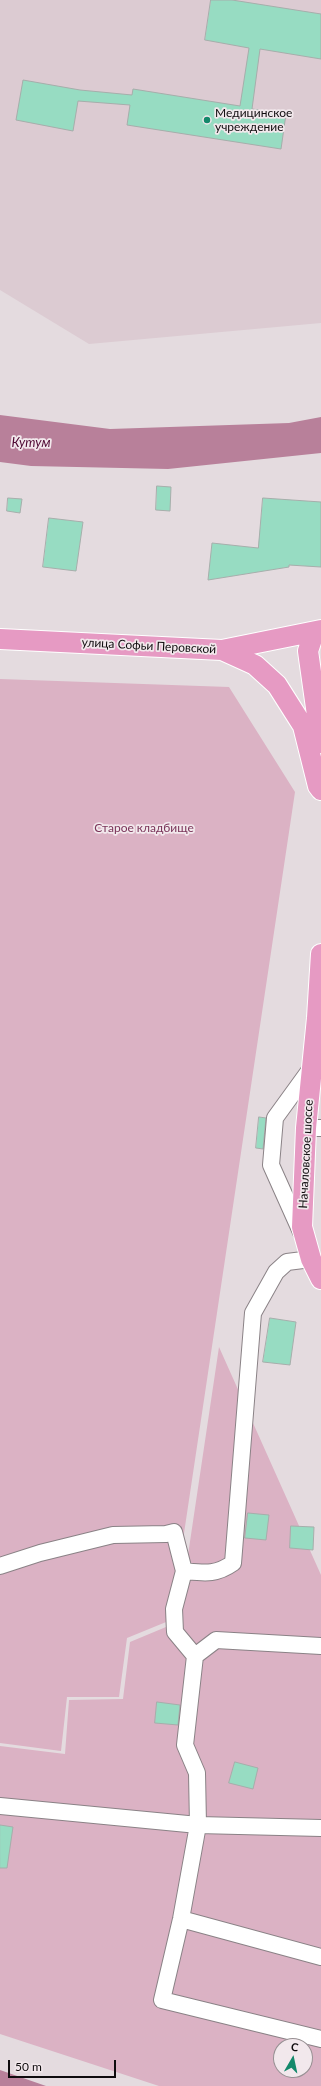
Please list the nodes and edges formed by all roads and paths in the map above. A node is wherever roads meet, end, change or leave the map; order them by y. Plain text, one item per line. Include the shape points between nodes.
1 (319, 636) edge
2 (0, 639) edge
3 (222, 650) junction
4 (321, 743) edge
5 (321, 790) edge
6 (321, 954) edge
7 (319, 1018) edge
8 (312, 1067) junction
9 (314, 1128) edge
10 (309, 1252) junction
11 (321, 1279) edge
12 (0, 1566) edge
13 (184, 1571) junction
14 (321, 1646) edge
15 (194, 1656) junction
16 (0, 1806) edge
17 (198, 1825) junction
18 (321, 1828) edge
19 (181, 1919) junction
20 (321, 1957) edge
21 (321, 2039) edge

1 - 3 main road, улица Софьи Перовской
1 - 4 main road via 308,651
2 - 3 main road, улица Софьи Перовской
3 - 5 main road via 255,665 277,685 303,726
6 - 7 main road, Началовское шоссе
7 - 8 main road, Началовское шоссе
8 - 9 main road, Началовское шоссе
8 - 10 street via 275,1118 271,1165
9 - 10 main road, Началовское шоссе via 302,1227
10 - 11 main road, Началовское шоссе
10 - 13 street via 287,1262 276,1272 253,1313 234,1563 223,1570 209,1573
12 - 13 street via 113,1535 174,1532
13 - 15 street via 174,1610 175,1632
14 - 15 street via 216,1640
15 - 17 street via 186,1744 197,1773
16 - 17 street
17 - 18 street
17 - 19 street
19 - 20 street
19 - 21 street via 162,2000

